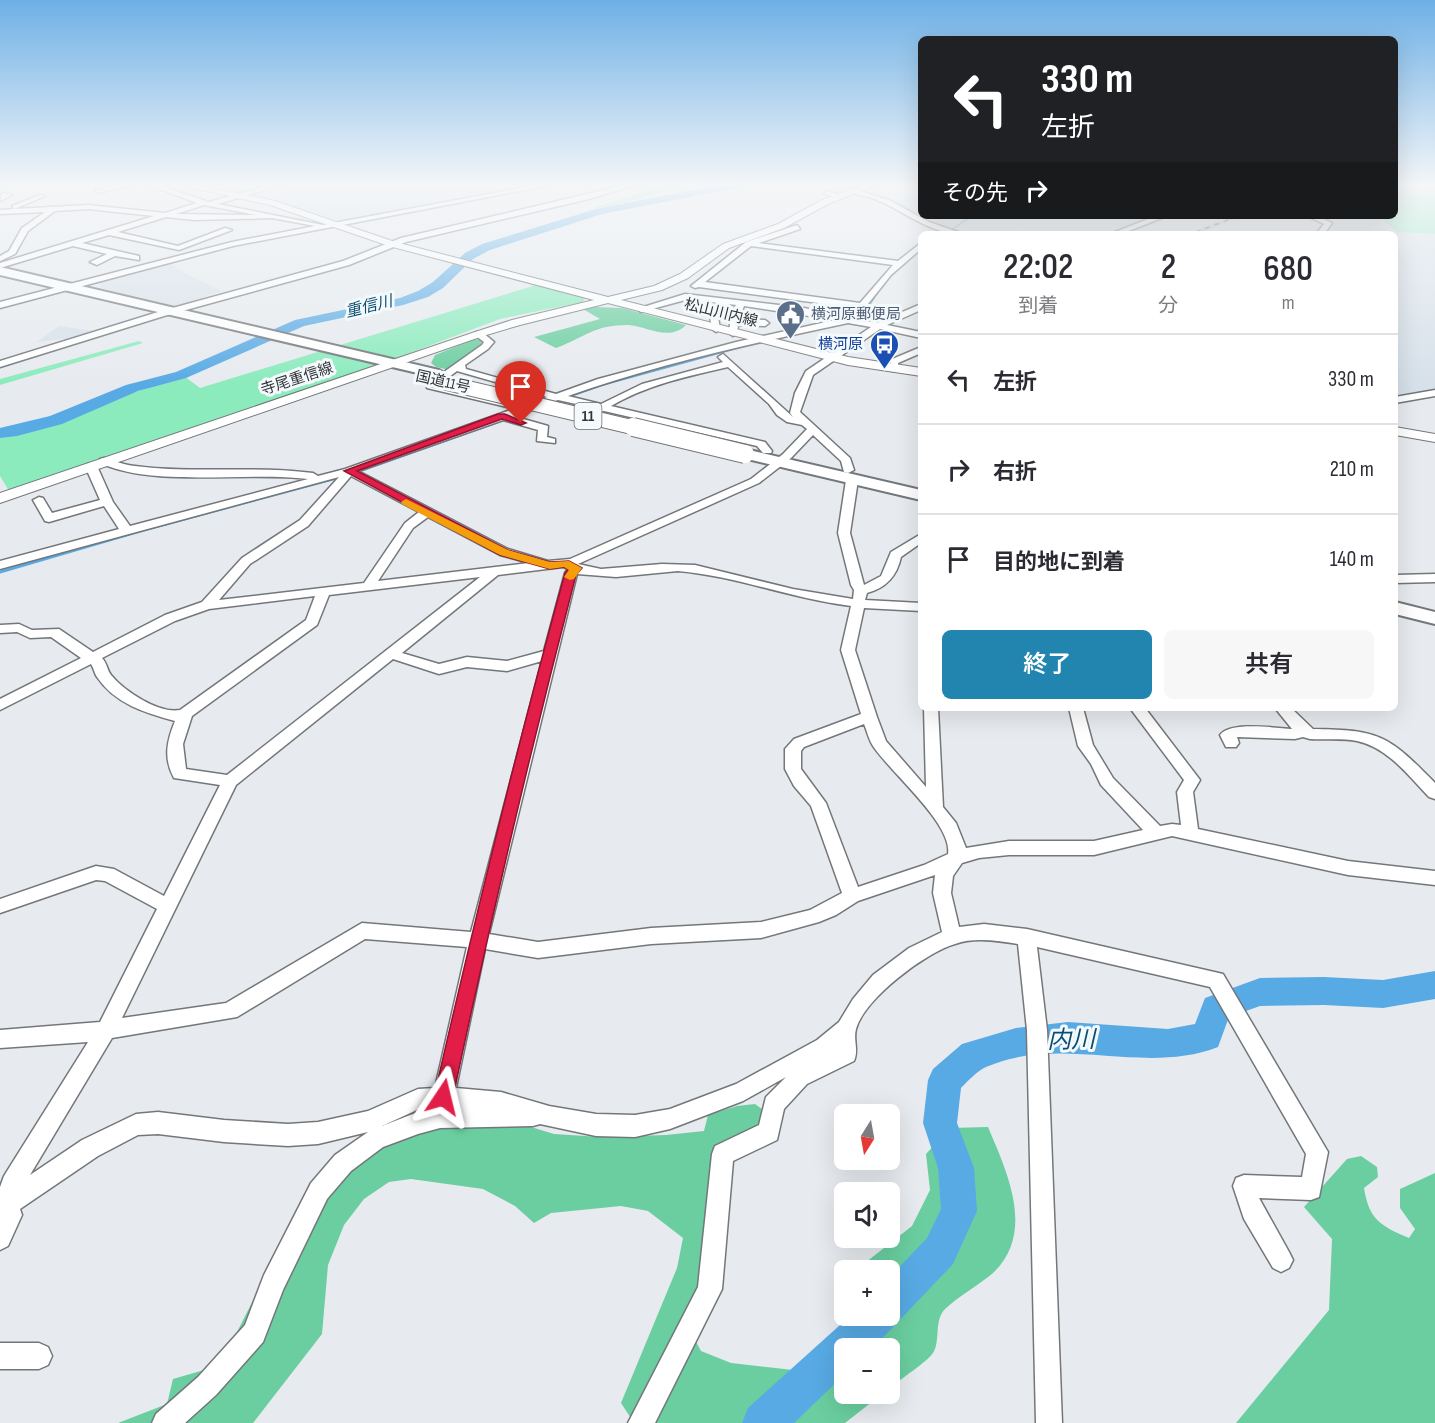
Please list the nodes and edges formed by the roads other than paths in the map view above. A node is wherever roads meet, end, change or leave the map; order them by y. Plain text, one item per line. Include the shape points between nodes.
1 (13, 251) edge
2 (49, 251) edge
3 (86, 251) edge
4 (105, 251) edge
5 (185, 251) edge
6 (205, 251) edge
7 (374, 251) edge
8 (421, 251) edge
9 (718, 251) edge
10 (740, 251) edge
11 (807, 251) edge
12 (866, 251) edge
13 (912, 251) edge
14 (78, 254) dead end
15 (116, 254) junction
16 (190, 255) junction
17 (906, 256) junction
18 (135, 258) dead end
19 (97, 263) dead end
20 (897, 263) junction
21 (1, 267) edge
22 (699, 284) junction
23 (72, 287) junction
24 (57, 291) junction
25 (34, 297) junction
26 (685, 297) junction
27 (607, 300) junction
28 (727, 302) junction
29 (741, 303) junction
30 (0, 305) edge
31 (863, 306) junction
32 (918, 308) edge
33 (641, 309) junction
34 (0, 311) edge
35 (171, 314) junction
36 (854, 319) junction
37 (765, 323) dead end
38 (880, 325) junction
39 (734, 327) junction
40 (716, 329) junction
41 (479, 333) junction
42 (918, 334) edge
43 (758, 339) junction
44 (717, 350) junction
45 (918, 351) edge
46 (832, 357) junction
47 (0, 363) edge
48 (381, 364) junction
49 (729, 364) junction
50 (461, 366) junction
51 (895, 369) junction
52 (918, 372) edge
53 (1430, 393) edge
54 (554, 396) junction
55 (1398, 399) edge
56 (1435, 404) edge
57 (603, 407) junction
58 (523, 408) junction
59 (501, 416) junction
60 (581, 421) junction
61 (803, 422) junction
62 (812, 430) junction
63 (1398, 432) edge
64 (1435, 438) edge
65 (551, 441) dead end
66 (765, 455) junction
67 (98, 463) junction
68 (349, 471) junction
69 (850, 475) junction
70 (321, 478) junction
71 (918, 487) edge
72 (918, 494) edge
73 (0, 498) edge
74 (39, 500) dead end
75 (106, 501) junction
76 (426, 513) junction
77 (126, 530) junction
78 (918, 540) edge
79 (0, 565) edge
80 (550, 566) junction
81 (571, 566) junction
82 (493, 573) junction
83 (1435, 578) edge
84 (1398, 579) edge
85 (368, 586) junction
86 (324, 590) junction
87 (859, 596) junction
88 (1398, 599) edge
89 (207, 605) junction
90 (918, 606) edge
91 (1435, 608) edge
92 (1398, 609) edge
93 (1435, 618) edge
94 (0, 629) edge
95 (391, 654) junction
96 (549, 654) junction
97 (92, 658) junction
98 (0, 705) edge
99 (930, 711) edge
100 (1077, 711) edge
101 (1139, 711) edge
102 (1285, 711) edge
103 (185, 714) junction
104 (869, 717) junction
105 (1304, 731) junction
106 (1231, 743) dead end
107 (230, 781) junction
108 (1435, 793) edge
109 (935, 808) junction
110 (1190, 832) junction
111 (1156, 833) junction
112 (956, 858) junction
113 (1435, 878) edge
114 (852, 896) junction
115 (0, 906) edge
116 (167, 906) junction
117 (952, 936) junction
118 (1027, 937) junction
119 (478, 940) junction
120 (846, 1028) junction
121 (107, 1029) junction
122 (0, 1039) edge
123 (443, 1097) junction
124 (549, 1116) junction
125 (4, 1206) edge
126 (0, 1238) edge
127 (1281, 1260) dead end
128 (0, 1356) edge
129 (39, 1356) dead end
130 (165, 1423) edge
131 (641, 1423) edge
132 (1049, 1423) edge

1 - 21 street
2 - 21 street
3 - 14 street
4 - 15 street
5 - 16 street
6 - 16 street
7 - 35 street
8 - 27 main road, 松山川内線
9 - 27 main road, 寺尾重信線 via 668,284
10 - 22 street
11 - 20 street
12 - 17 street
13 - 17 street
15 - 18 street
15 - 19 street via 94,262
16 - 23 street
17 - 20 street
20 - 31 street
21 - 23 highway, 国道11号 / 11
21 - 24 highway, 国道11号 / 11
22 - 26 street
22 - 31 street
23 - 24 street
23 - 35 highway, 国道11号 / 11
24 - 25 street
24 - 35 highway, 国道11号 / 11
25 - 30 street
25 - 34 street
26 - 28 street
26 - 33 street
27 - 33 main road, 松山川内線
27 - 41 main road, 寺尾重信線
28 - 29 street
28 - 40 street via 716,312
29 - 36 street
29 - 39 street
31 - 36 street
32 - 38 street
33 - 40 main road, 松山川内線
35 - 47 street
35 - 48 highway, 国道11号 / 11
36 - 38 street
36 - 43 street
37 - 39 street
38 - 42 street
38 - 46 street
39 - 40 main road, 松山川内線
39 - 43 main road, 松山川内線
41 - 48 main road, 寺尾重信線
41 - 50 street via 489,342
43 - 44 street
43 - 46 main road, 松山川内線
44 - 49 street
44 - 54 street
45 - 51 street via 893,362
46 - 51 main road, 松山川内線
46 - 61 street via 809,372 795,413
48 - 66 highway, 国道11号 / 11, bridge
48 - 67 main road, 寺尾重信線
49 - 57 street via 662,379
49 - 61 street via 781,413
50 - 54 street via 462,371
50 - 58 street via 430,386
51 - 52 main road, 松山川内線
53 - 55 street
53 - 56 street
54 - 57 street
54 - 58 street
57 - 60 street
57 - 66 street via 761,444
58 - 59 street
58 - 60 street
59 - 65 street via 544,428 541,439
59 - 68 street
60 - 66 street via 748,460
61 - 62 street
62 - 66 street
62 - 69 street via 846,459
63 - 64 main road
66 - 69 highway, 国道11号 / 11
66 - 81 street via 755,481
67 - 70 street via 152,471 271,472
67 - 73 main road, 寺尾重信線
67 - 75 street
68 - 70 street
68 - 76 street
68 - 89 street via 304,524 246,561
69 - 71 highway, 国道11号 / 11
69 - 72 highway, 国道11号 / 11
69 - 87 street via 844,533
70 - 77 street
74 - 75 street via 49,518
75 - 77 street
76 - 80 street via 504,552
76 - 85 street via 409,526
77 - 79 street
78 - 87 street via 895,555 892,572 882,583
80 - 81 street
80 - 82 street
81 - 87 street via 607,575 692,568 796,594
81 - 96 street
82 - 85 street
82 - 95 street
83 - 84 street
85 - 86 street
86 - 89 street
86 - 103 street via 312,622
87 - 90 street
87 - 104 street via 848,650
88 - 91 highway
89 - 97 street via 170,618
92 - 93 highway
94 - 97 street via 19,628 30,634 54,632
95 - 96 street via 439,669 467,662 507,666
95 - 107 street
96 - 119 street
97 - 98 street
97 - 103 street via 123,696 175,716
99 - 109 street
100 - 111 street via 1086,746 1107,781
101 - 110 street via 1192,780 1185,792
102 - 105 street
103 - 107 street via 173,747 180,774
104 - 109 street via 879,743
104 - 114 street via 799,743 792,756 800,782 818,804
105 - 106 street via 1233,732 1228,735
105 - 108 street via 1355,735 1379,742 1396,753
107 - 116 street
109 - 112 street via 958,845
110 - 111 street
110 - 113 street via 1348,868
111 - 112 street via 1094,848 1009,848
112 - 114 street
112 - 117 street via 944,875 942,893
114 - 119 street via 813,917 761,930 651,936 538,950
115 - 116 street via 96,873 108,874
116 - 121 street
117 - 118 street via 984,932
117 - 120 street via 916,954 880,981
118 - 127 street via 1216,980 1317,1152 1311,1189 1244,1186 1252,1211
118 - 132 street via 1037,1030
119 - 121 street via 362,931 230,1011
119 - 123 street
120 - 124 street via 824,1047 743,1091 670,1119 635,1126 596,1125
120 - 131 street via 847,1054 800,1077 774,1104 769,1132 723,1154 710,1289
121 - 122 street
121 - 125 street via 12,1184
123 - 124 street via 501,1102
123 - 125 street via 418,1100 369,1121 318,1133 288,1135 158,1123 136,1125 90,1148
124 - 130 street via 440,1118 418,1123 376,1139 343,1163 319,1191 273,1284 254,1333 207,1386
125 - 126 street via 10,1215
128 - 129 street

